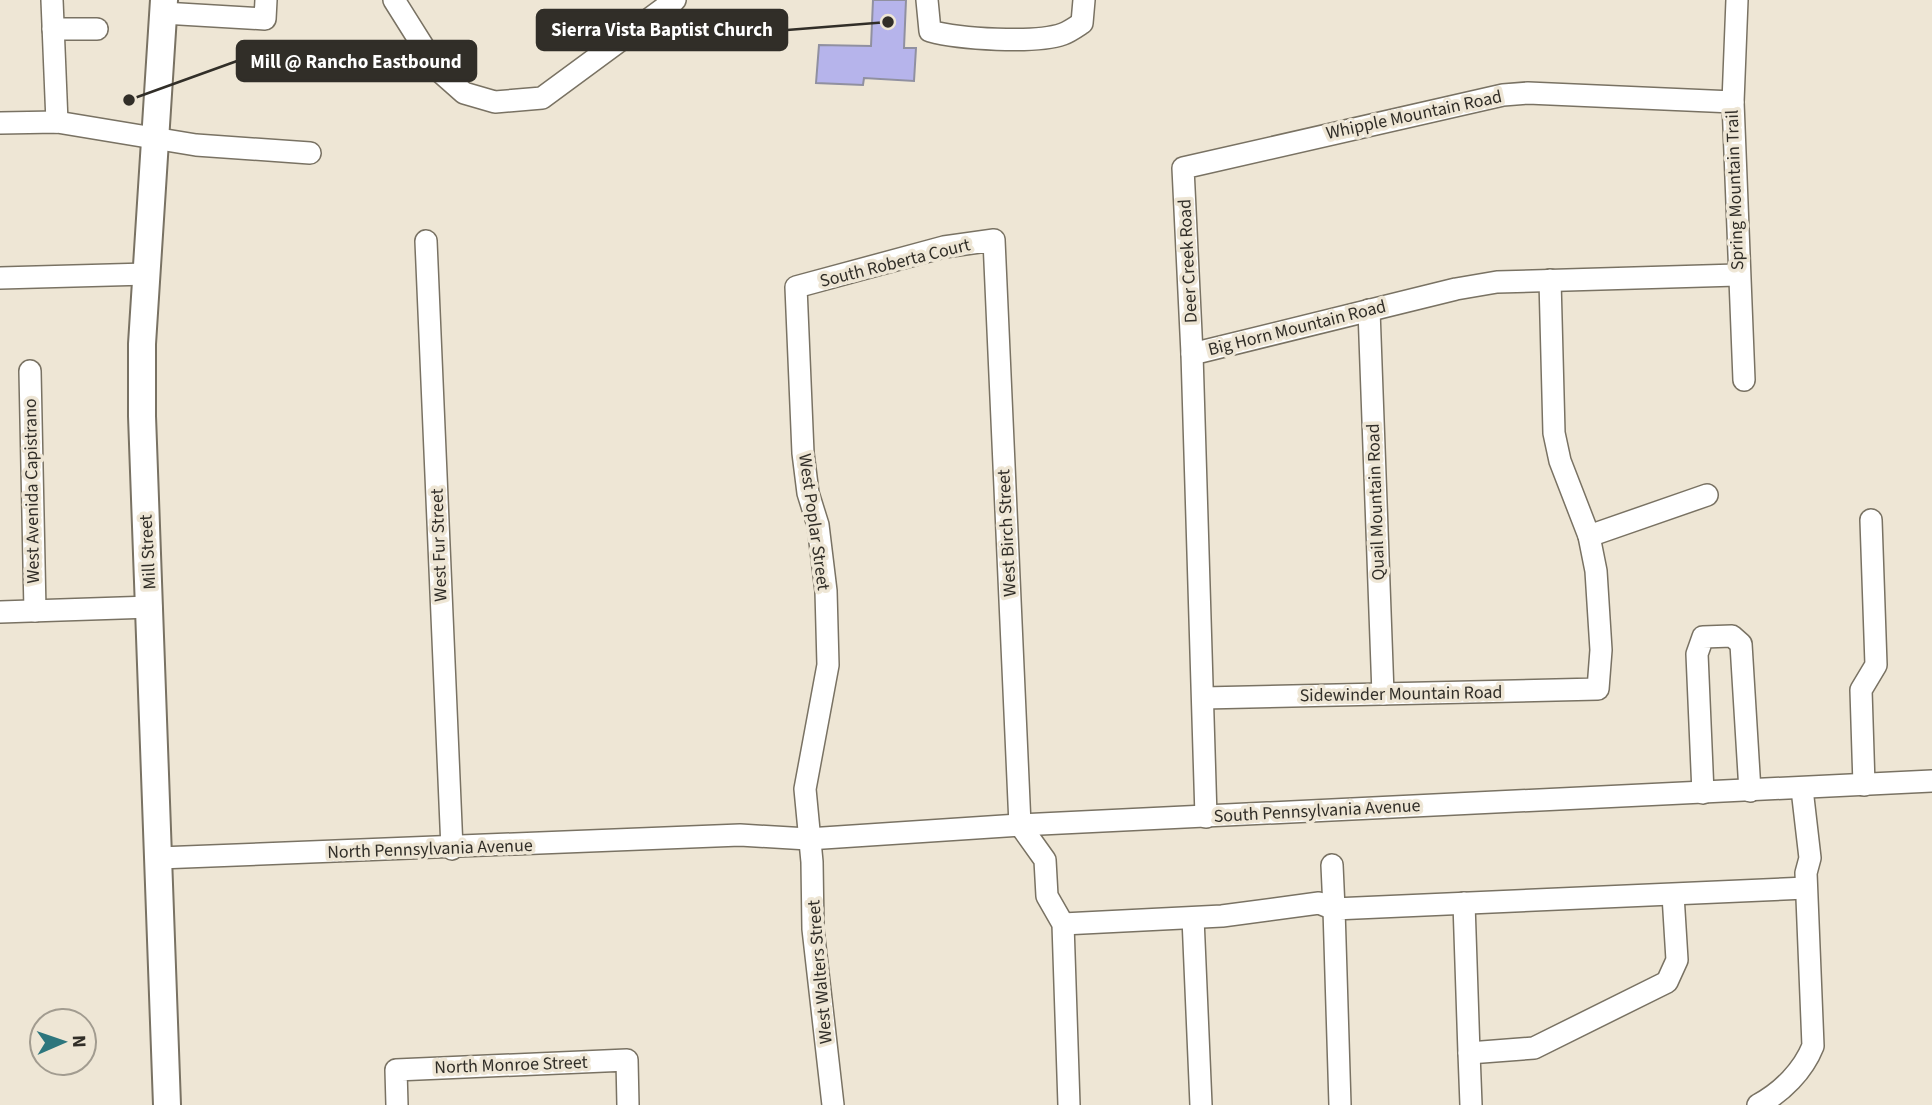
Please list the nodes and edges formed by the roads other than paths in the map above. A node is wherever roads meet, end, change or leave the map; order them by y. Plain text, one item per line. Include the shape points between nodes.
1 (52, 0) edge
2 (266, 0) edge
3 (394, 0) edge
4 (675, 0) edge
5 (927, 0) edge
6 (1084, 0) edge
7 (1737, 0) edge
8 (163, 7) edge
9 (53, 29) junction
10 (97, 29) dead end
11 (1732, 102) junction
12 (0, 122) edge
13 (57, 122) junction
14 (155, 138) junction
15 (310, 153) dead end
16 (1183, 168) joint
17 (994, 240) joint
18 (426, 241) dead end
19 (148, 274) junction
20 (1737, 275) junction
21 (0, 278) edge
22 (1550, 280) junction
23 (796, 287) joint
24 (1368, 310) junction
25 (1192, 354) junction
26 (30, 371) dead end
27 (1744, 380) dead end
28 (1707, 495) dead end
29 (1871, 520) dead end
30 (1589, 536) junction
31 (151, 607) junction
32 (35, 611) junction
33 (0, 612) edge
34 (1383, 694) junction
35 (1203, 698) junction
36 (1932, 781) edge
37 (1864, 785) junction
38 (1750, 791) junction
39 (1703, 793) junction
40 (1802, 798) junction
41 (1206, 817) junction
42 (1020, 825) junction
43 (701, 837) joint
44 (808, 839) junction
45 (452, 849) junction
46 (159, 858) junction
47 (1332, 865) dead end
48 (1806, 880) junction
49 (1673, 895) junction
50 (1464, 903) junction
51 (1334, 909) junction
52 (1193, 918) junction
53 (1063, 924) junction
54 (1469, 1053) junction
55 (167, 1105) edge
56 (397, 1105) edge
57 (628, 1105) edge
58 (833, 1105) edge
59 (1069, 1105) edge
60 (1201, 1105) edge
61 (1340, 1105) edge
62 (1471, 1105) edge
63 (1758, 1105) edge

1 - 9 street
2 - 8 street via 265,19
3 - 4 street via 438,69 464,93 495,102 542,98
5 - 6 street via 930,31 950,37 1038,39 1063,34 1082,23
7 - 11 street, Spring Mountain Trail
8 - 14 main road, Mill Street
9 - 10 street
9 - 13 street
11 - 16 street, Whipple Mountain Road via 1514,93
11 - 20 street, Spring Mountain Trail
12 - 13 street
13 - 14 street
14 - 15 street
14 - 19 main road, Mill Street
16 - 25 street, Deer Creek Road
17 - 23 street, South Roberta Court via 944,247
17 - 42 street, West Birch Street
18 - 45 street, West Fur Street
19 - 21 street
19 - 31 main road, Mill Street via 142,416
20 - 22 street, Big Horn Mountain Road
20 - 27 street, Spring Mountain Trail
22 - 24 street, Big Horn Mountain Road via 1497,282
22 - 30 street via 1553,433
23 - 44 street, West Poplar Street via 803,453 822,554 828,665 808,759
24 - 25 street, Big Horn Mountain Road
24 - 34 street, Quail Mountain Road
25 - 35 street, Big Horn Mountain Road
26 - 32 street, West Avenida Capistrano
28 - 30 street
29 - 37 street via 1876,665 1861,690
30 - 34 street, Sidewinder Mountain Road via 1600,617 1598,689
31 - 32 street
31 - 46 main road, Mill Street
32 - 33 street
34 - 35 street, Sidewinder Mountain Road
35 - 41 street, Big Horn Mountain Road
36 - 37 street, South Pennsylvania Avenue
37 - 40 street, South Pennsylvania Avenue
38 - 39 street, South Pennsylvania Avenue
38 - 39 street via 1741,644 1732,636 1703,637 1697,654
38 - 40 street, South Pennsylvania Avenue
39 - 41 street, South Pennsylvania Avenue
40 - 48 street via 1810,858
41 - 42 street, South Pennsylvania Avenue
42 - 44 street, South Pennsylvania Avenue
42 - 53 street via 1045,860 1047,896
43 - 44 street, South Pennsylvania Avenue
43 - 45 street, North Pennsylvania Avenue
44 - 58 street, West Walters Street
45 - 46 street, North Pennsylvania Avenue
46 - 55 main road, Mill Street
47 - 51 street
48 - 49 street
48 - 63 street via 1813,1046 1807,1062 1776,1094
49 - 50 street
49 - 54 street via 1677,960 1667,982 1534,1048
50 - 51 street
50 - 54 street
51 - 52 street via 1319,903
51 - 61 street
52 - 53 street
52 - 60 street
53 - 59 street
54 - 62 street
56 - 57 street, North Monroe Street via 396,1070 627,1060

